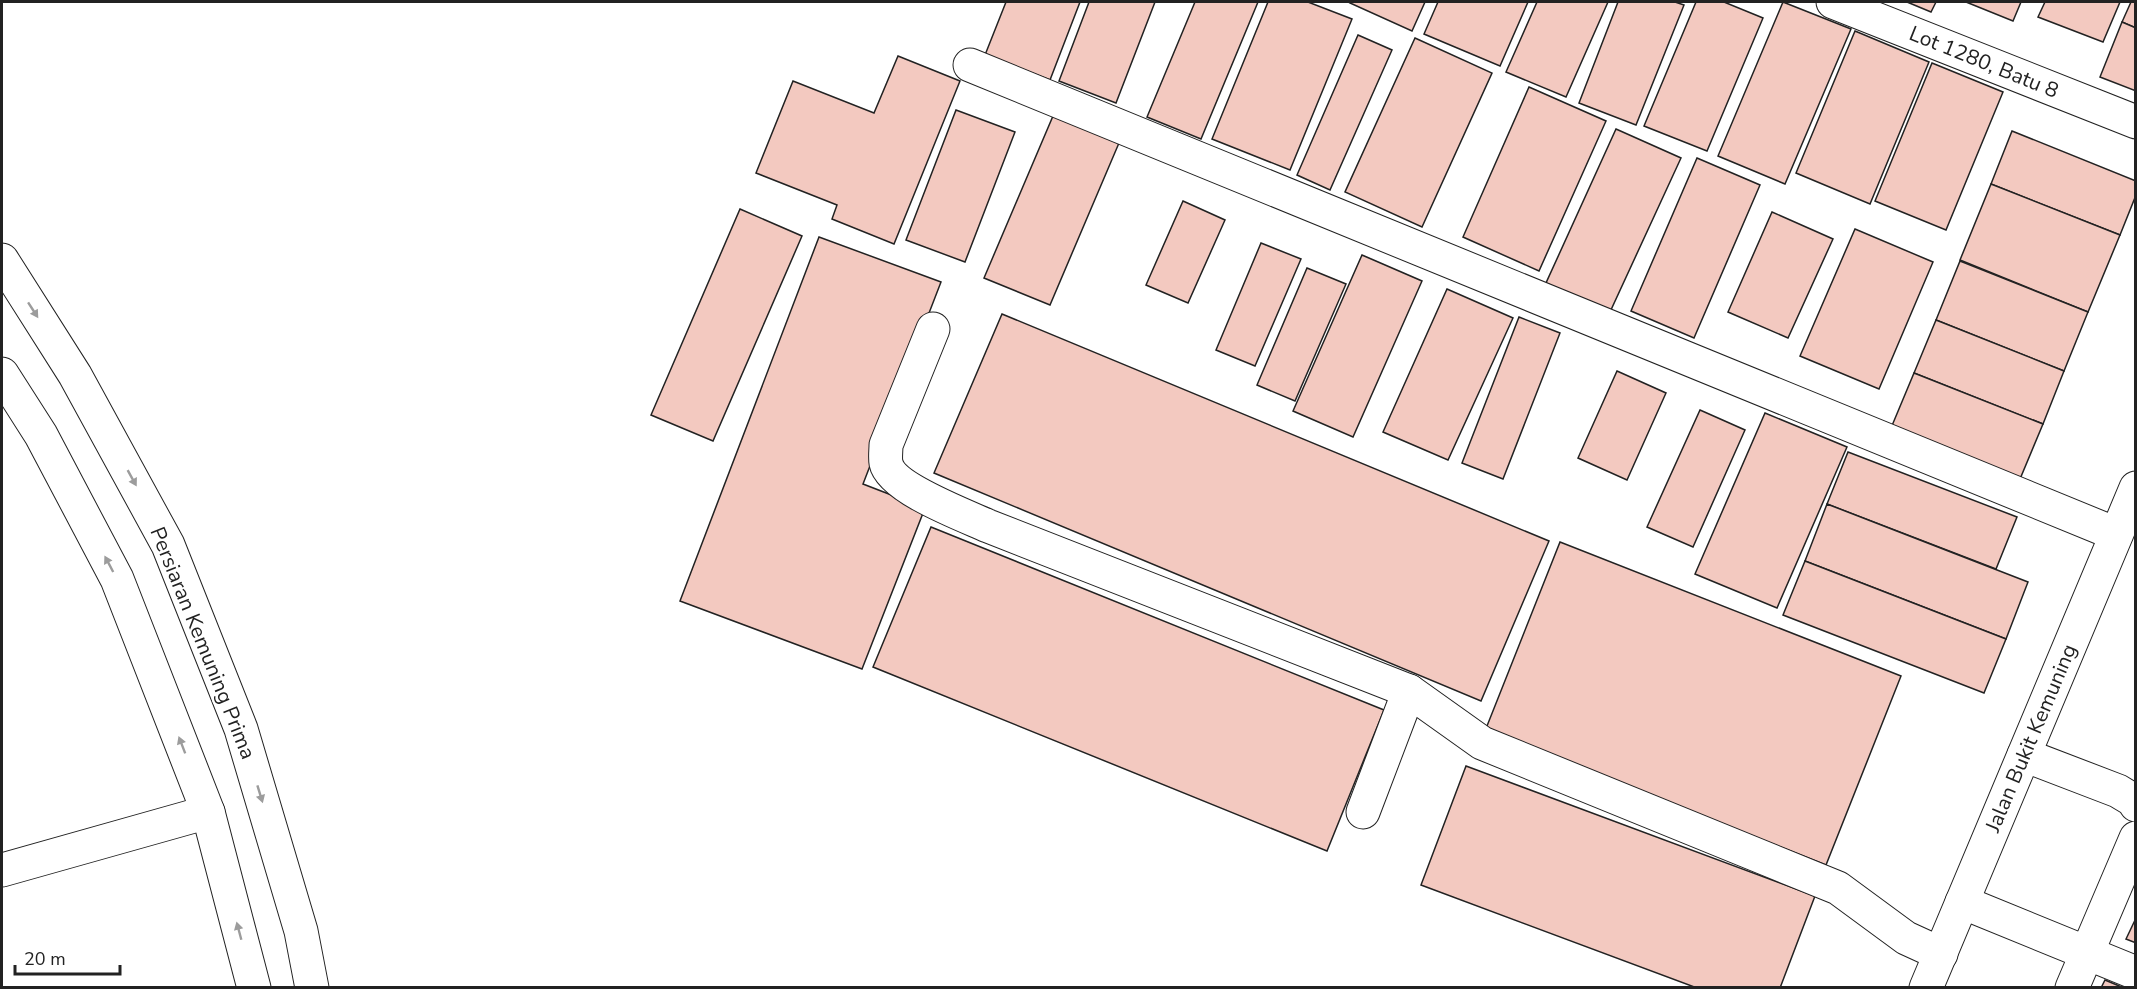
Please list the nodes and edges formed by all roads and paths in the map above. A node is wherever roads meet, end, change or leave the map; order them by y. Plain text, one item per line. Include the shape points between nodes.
1 (1833, 2) edge
2 (970, 65) dead end
3 (2136, 122) edge
4 (2, 261) edge
5 (933, 329) dead end
6 (2, 374) edge
7 (2136, 488) edge
8 (2124, 529) edge
9 (1409, 691) junction
10 (2024, 754) junction
11 (2136, 805) edge
12 (208, 812) junction
13 (1363, 812) dead end
14 (2136, 838) edge
15 (2, 870) edge
16 (1962, 902) junction
17 (2086, 953) junction
18 (1941, 954) junction
19 (2136, 973) edge
20 (254, 987) edge
21 (312, 987) edge
22 (1926, 987) edge
23 (2072, 987) edge

1 - 3 street, Lot 1280, Batu 8
2 - 8 street
4 -> 21 street, Persiaran Kemuning Prima via 75,375 168,544 241,729 301,931
5 - 9 street via 886,445 886,465 897,481 988,526
12 -> 6 street via 117,579 41,435
7 - 8 street, Jalan Bukit Kemuning
8 - 10 street, Jalan Bukit Kemuning
9 - 13 street
9 - 18 street via 1482,743 1838,888 1906,938
10 - 11 street via 2118,791
10 - 16 street, Jalan Bukit Kemuning
12 - 15 street
20 -> 12 street
14 - 17 street
16 - 17 street
16 - 18 street, Jalan Bukit Kemuning
17 - 19 street
17 - 23 street
18 - 22 street, Jalan Bukit Kemuning

